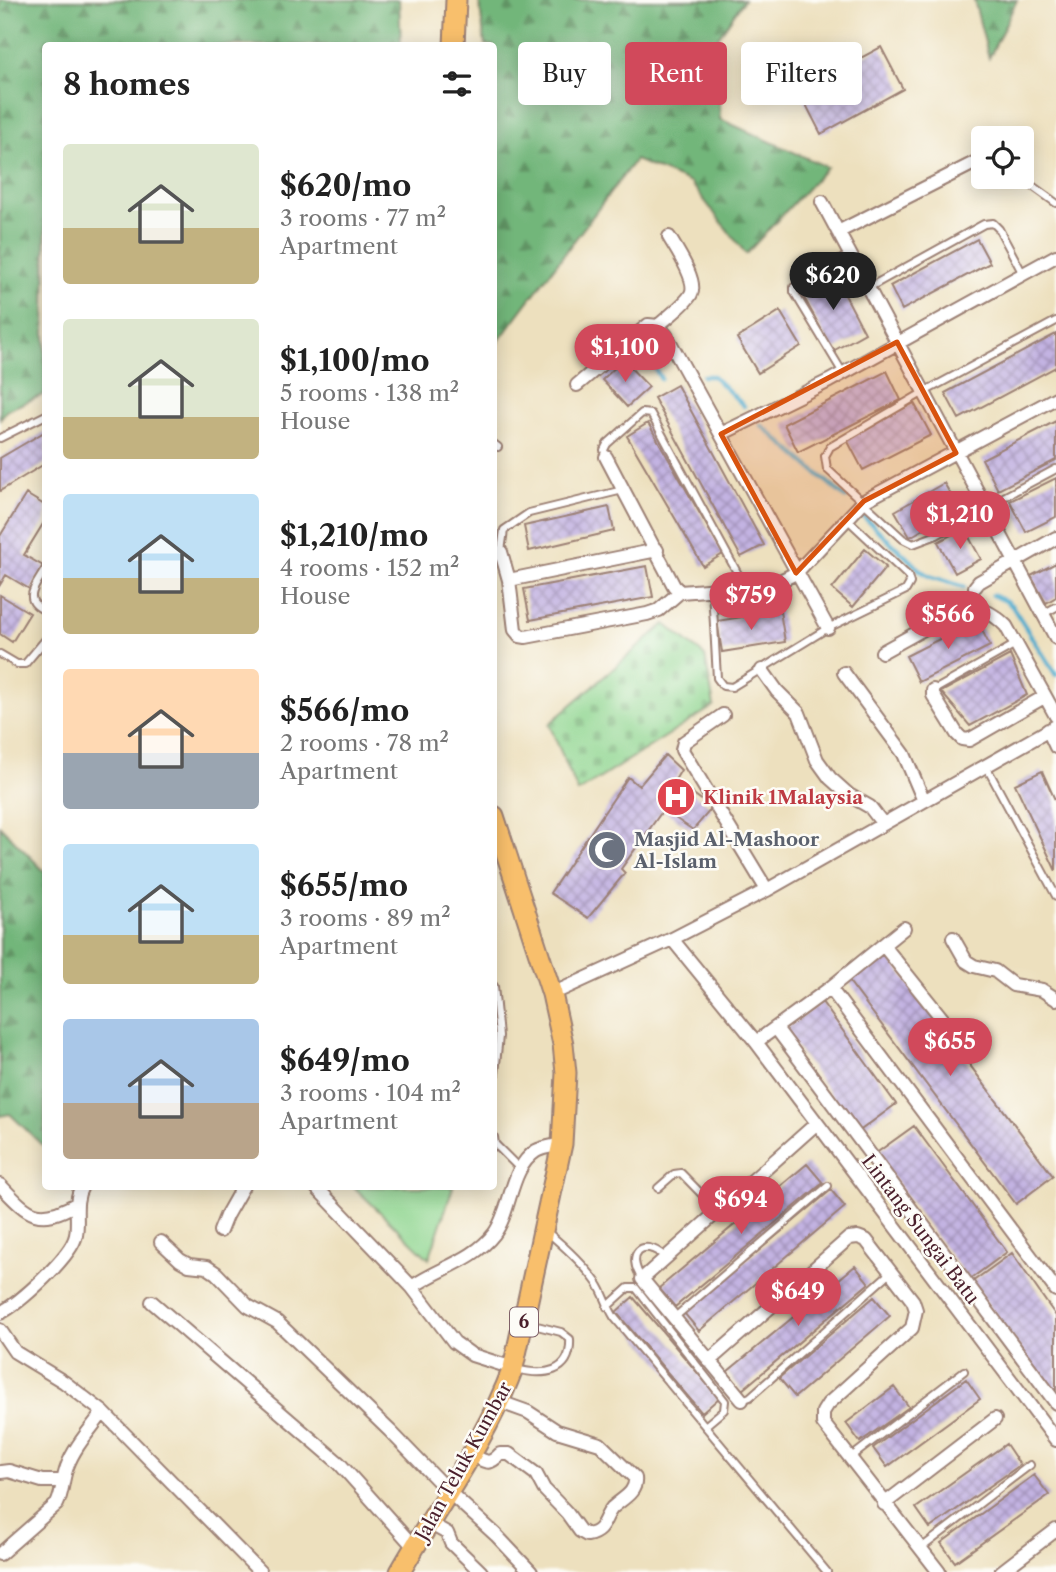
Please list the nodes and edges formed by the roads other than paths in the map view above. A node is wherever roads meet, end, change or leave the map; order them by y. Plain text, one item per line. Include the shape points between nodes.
1 (456, 0) edge
2 (454, 42) edge
3 (971, 165) edge
4 (1034, 187) edge
5 (822, 202) dead end
6 (1056, 203) edge
7 (838, 232) junction
8 (669, 237) dead end
9 (850, 254) junction
10 (1056, 256) edge
11 (1023, 274) junction
12 (868, 288) junction
13 (1056, 320) edge
14 (658, 326) junction
15 (897, 342) junction
16 (843, 373) junction
17 (577, 385) dead end
18 (924, 392) junction
19 (1056, 398) edge
20 (42, 417) edge
21 (720, 434) junction
22 (0, 438) edge
23 (957, 453) junction
24 (606, 457) joint
25 (1056, 469) edge
26 (623, 490) junction
27 (864, 501) junction
28 (985, 507) junction
29 (848, 519) junction
30 (1056, 538) edge
31 (657, 550) junction
32 (497, 553) edge
33 (1014, 561) junction
34 (796, 573) junction
35 (42, 575) edge
36 (509, 580) junction
37 (745, 587) junction
38 (712, 590) junction
39 (680, 592) junction
40 (973, 597) junction
41 (1056, 607) edge
42 (42, 610) edge
43 (1043, 614) junction
44 (828, 628) junction
45 (1056, 638) edge
46 (42, 644) edge
47 (1014, 645) junction
48 (882, 652) dead end
49 (0, 653) edge
50 (762, 670) junction
51 (844, 673) dead end
52 (933, 690) joint
53 (1044, 698) junction
54 (723, 715) dead end
55 (1056, 716) edge
56 (1052, 728) edge
57 (1056, 747) edge
58 (986, 766) junction
59 (925, 801) junction
60 (883, 824) junction
61 (497, 825) edge
62 (767, 890) junction
63 (1056, 896) edge
64 (904, 928) dead end
65 (953, 938) dead end
66 (672, 939) junction
67 (884, 946) junction
68 (830, 988) junction
69 (552, 994) junction
70 (1056, 999) edge
71 (497, 1016) edge
72 (776, 1028) junction
73 (957, 1037) dead end
74 (756, 1042) junction
75 (497, 1055) edge
76 (817, 1123) junction
77 (562, 1144) junction
78 (497, 1146) edge
79 (521, 1170) junction
80 (0, 1185) edge
81 (828, 1186) dead end
82 (658, 1188) dead end
83 (81, 1190) edge
84 (241, 1190) edge
85 (319, 1190) edge
86 (76, 1205) junction
87 (718, 1210) junction
88 (544, 1230) junction
89 (220, 1231) dead end
90 (161, 1242) dead end
91 (665, 1257) junction
92 (892, 1272) junction
93 (642, 1279) junction
94 (412, 1287) junction
95 (1056, 1290) edge
96 (152, 1302) dead end
97 (607, 1307) junction
98 (0, 1313) edge
99 (673, 1318) junction
100 (524, 1322) junction
101 (0, 1330) edge
102 (709, 1360) junction
103 (513, 1368) junction
104 (964, 1371) dead end
105 (742, 1399) joint
106 (499, 1402) junction
107 (1056, 1404) edge
108 (103, 1412) junction
109 (995, 1419) dead end
110 (1052, 1424) edge
111 (705, 1426) junction
112 (1056, 1440) edge
113 (470, 1454) junction
114 (850, 1458) junction
115 (1030, 1465) dead end
116 (1, 1472) edge
117 (63, 1481) junction
118 (448, 1491) junction
119 (884, 1504) junction
120 (429, 1523) junction
121 (1056, 1530) edge
122 (414, 1547) junction
123 (920, 1549) junction
124 (0, 1554) edge
125 (260, 1572) edge
126 (400, 1572) edge
127 (481, 1572) edge
128 (531, 1572) edge
129 (827, 1572) edge
130 (939, 1572) edge
131 (1001, 1572) edge

1 - 2 main road
3 - 7 street
4 - 6 lane
5 - 7 street
7 - 9 street
8 - 14 street via 689,274 691,294
9 - 12 street
9 - 16 lane via 794,287
10 - 11 street
11 - 12 lane via 993,223
11 - 15 street
12 - 15 street
13 - 18 lane
14 - 17 street via 648,325
14 - 21 street
15 - 16 street
15 - 18 street
16 - 21 street
18 - 23 street
18 - 27 lane via 830,447 825,456 827,469
19 - 23 street
20 - 22 lane
21 - 34 street
23 - 27 street
23 - 28 street
24 - 26 street
24 - 37 lane via 607,444 642,413 651,414
25 - 28 lane
26 - 31 street
26 - 32 lane via 529,513 504,530
27 - 28 lane via 913,544
27 - 29 street
28 - 33 street
29 - 34 street
29 - 44 lane via 910,583 906,590
30 - 33 street
31 - 36 street
31 - 39 street
32 - 36 street
33 - 40 street via 979,582
33 - 43 street
34 - 37 street via 772,585
34 - 44 street
35 - 42 lane via 31,601
36 - 39 street via 515,630 526,637 659,610
37 - 38 street
38 - 39 street
38 - 50 lane via 720,683 732,687
40 - 47 street via 1006,626
40 - 48 street
41 - 43 lane
43 - 45 street
44 - 50 lane
46 - 49 lane via 25,664
47 - 52 lane
47 - 53 street
50 - 60 street via 799,713 817,760 830,778 870,807
51 - 59 street via 904,754
52 - 53 street via 957,734 969,740
53 - 55 street
54 - 62 street via 682,746
56 - 57 street
56 - 58 street
58 - 59 street
58 - 63 lane
59 - 60 street
60 - 62 street
61 - 69 main road, Jalan Teluk Kumbar / 6
62 - 66 street
64 - 67 street
65 - 70 street via 974,966
66 - 69 street
66 - 74 street, Lintang Sungai Batu
67 - 68 street
67 - 73 street
68 - 72 street
68 - 95 street
69 - 77 main road, Jalan Teluk Kumbar / 6 via 566,1073
71 - 75 lane
72 - 74 street
72 - 107 street
74 - 76 street, Lintang Sungai Batu
76 - 87 street
76 - 110 street, Lintang Sungai Batu
77 - 79 street via 537,1150
77 - 88 main road, Jalan Teluk Kumbar / 6
78 - 79 lane
79 - 94 street via 494,1234 466,1259
80 - 86 street via 33,1214 45,1217
81 - 99 lane
82 - 87 lane via 681,1173
83 - 86 street
84 - 89 street
85 - 94 street
86 - 98 street via 71,1249 38,1284
87 - 91 street
88 - 97 lane via 598,1284
88 - 100 main road, Jalan Teluk Kumbar / 6
90 - 118 street via 180,1260 216,1273 248,1306 277,1322
91 - 93 street
91 - 93 lane via 651,1247 637,1252 633,1261
92 - 102 street via 866,1240 849,1238
92 - 105 lane via 750,1397
92 - 114 street via 913,1301 912,1328 823,1412 823,1423
93 - 99 street
94 - 103 street via 454,1342 471,1355
96 - 122 street via 339,1463
97 - 111 lane
97 - 111 lane via 628,1288 636,1288 725,1401 724,1410
99 - 102 street
100 - 103 main road, Jalan Teluk Kumbar / 6
100 - 103 lane via 561,1332 570,1339 571,1351 563,1365 549,1372
101 - 108 street via 15,1352 64,1381
102 - 105 street
103 - 106 main road, Jalan Teluk Kumbar / 6
104 - 114 lane
106 - 113 main road, Jalan Teluk Kumbar / 6
106 - 113 street via 528,1412 557,1431 600,1444 635,1478 633,1490 611,1510 606,1523 587,1535 536,1474 509,1454 500,1454 488,1463
108 - 117 street via 71,1457
108 - 125 street
109 - 119 street
110 - 112 street, Lintang Sungai Batu
111 - 129 lane
113 - 118 main road, Jalan Teluk Kumbar / 6
114 - 119 street
115 - 123 lane
116 - 117 street
117 - 124 street via 57,1504
118 - 120 main road, Jalan Teluk Kumbar / 6
118 - 128 street
119 - 123 street
120 - 122 main road, Jalan Teluk Kumbar / 6
120 - 127 street via 447,1533
121 - 131 street
122 - 126 main road, Jalan Teluk Kumbar / 6
123 - 130 street

